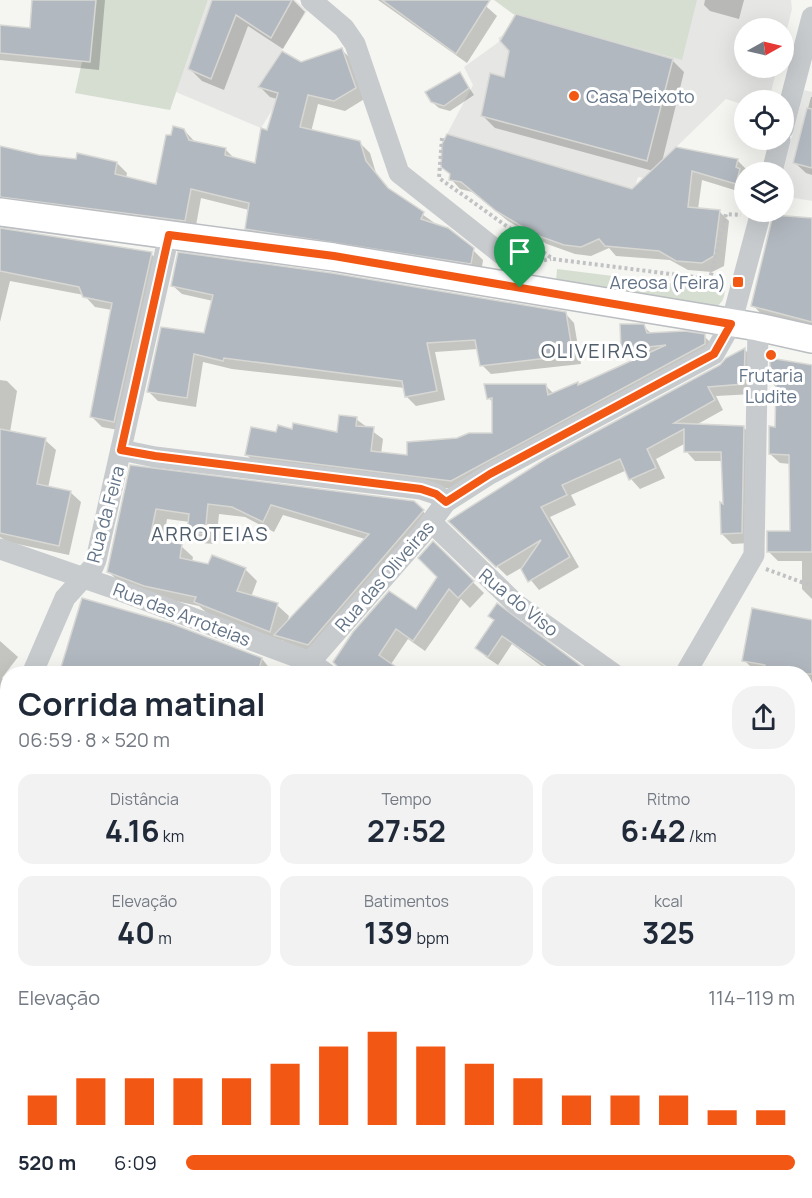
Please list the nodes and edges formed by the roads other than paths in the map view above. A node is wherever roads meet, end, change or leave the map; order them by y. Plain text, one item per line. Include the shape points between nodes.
1 (311, 0) edge
2 (812, 17) edge
3 (805, 74) edge
4 (794, 102) edge
5 (0, 212) edge
6 (759, 222) edge
7 (169, 235) junction
8 (520, 288) junction
9 (731, 324) junction
10 (758, 327) junction
11 (812, 339) edge
12 (121, 450) junction
13 (446, 502) junction
14 (431, 522) junction
15 (0, 549) edge
16 (84, 578) junction
17 (35, 666) edge
18 (314, 666) edge
19 (321, 666) edge
20 (603, 666) edge
21 (690, 666) edge

1 - 8 street via 344,28 355,44 399,173 509,260 518,272
2 - 3 street
3 - 4 street
5 - 7 main road
6 - 9 street, Rua das Oliveiras
7 - 8 main road via 334,256
7 - 12 street, Rua da Feira
8 - 9 main road
9 - 10 main road
9 - 13 street, Rua das Oliveiras via 714,354 490,474
10 - 11 main road
10 - 21 street via 754,555
12 - 13 street via 421,489
12 - 16 street, Rua da Feira via 96,560
13 - 14 street, Rua das Oliveiras
14 - 19 street, Rua das Oliveiras
14 - 20 street, Rua do Viso via 516,604
15 - 16 street, Rua das Arroteias
16 - 17 street, Rua da Feira via 64,598
16 - 18 street, Rua das Arroteias

